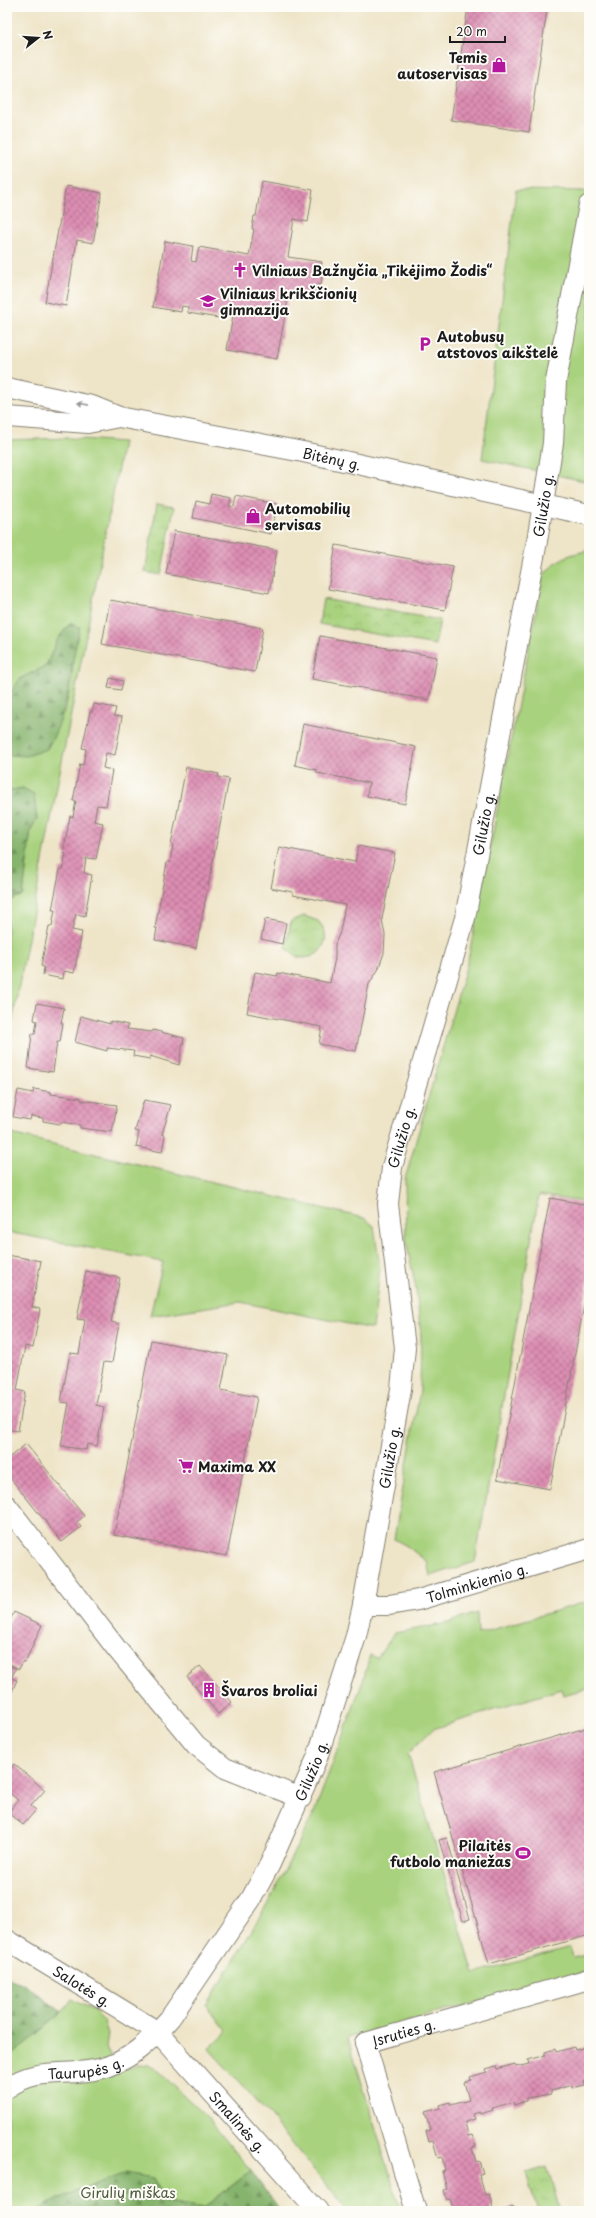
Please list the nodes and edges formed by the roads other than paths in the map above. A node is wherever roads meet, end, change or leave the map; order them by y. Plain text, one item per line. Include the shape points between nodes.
1 (589, 205) edge
2 (7, 388) edge
3 (7, 417) edge
4 (119, 417) junction
5 (543, 504) junction
6 (589, 515) edge
7 (7, 1506) edge
8 (589, 1549) edge
9 (363, 1605) junction
10 (301, 1798) junction
11 (7, 1940) edge
12 (589, 1979) edge
13 (158, 2032) junction
14 (7, 2088) edge
15 (318, 2211) edge
16 (416, 2211) edge

1 - 5 street, Gilužio g. via 556,381 553,442
4 -> 2 street, Bitėnų g. via 92,406
3 - 4 street, Bitėnų g. via 88,423
4 - 5 street, Bitėnų g. via 278,447
5 - 6 street, Bitėnų g.
5 - 9 street, Gilužio g. via 465,918 392,1167 388,1204 405,1348 401,1389
7 - 10 street via 116,1648 196,1745 225,1768
8 - 9 street, Tolminkiemio g. via 418,1600 389,1605
9 - 10 street, Gilužio g. via 356,1636 317,1758
10 - 13 street, Gilužio g. via 251,1899 184,1999
11 - 13 street, Salotės g.
12 - 16 street, Įsruties g. via 365,2043
13 - 14 street, Taurupės g. via 126,2059 113,2065 98,2070 33,2075
13 - 15 street, Smalinės g.

